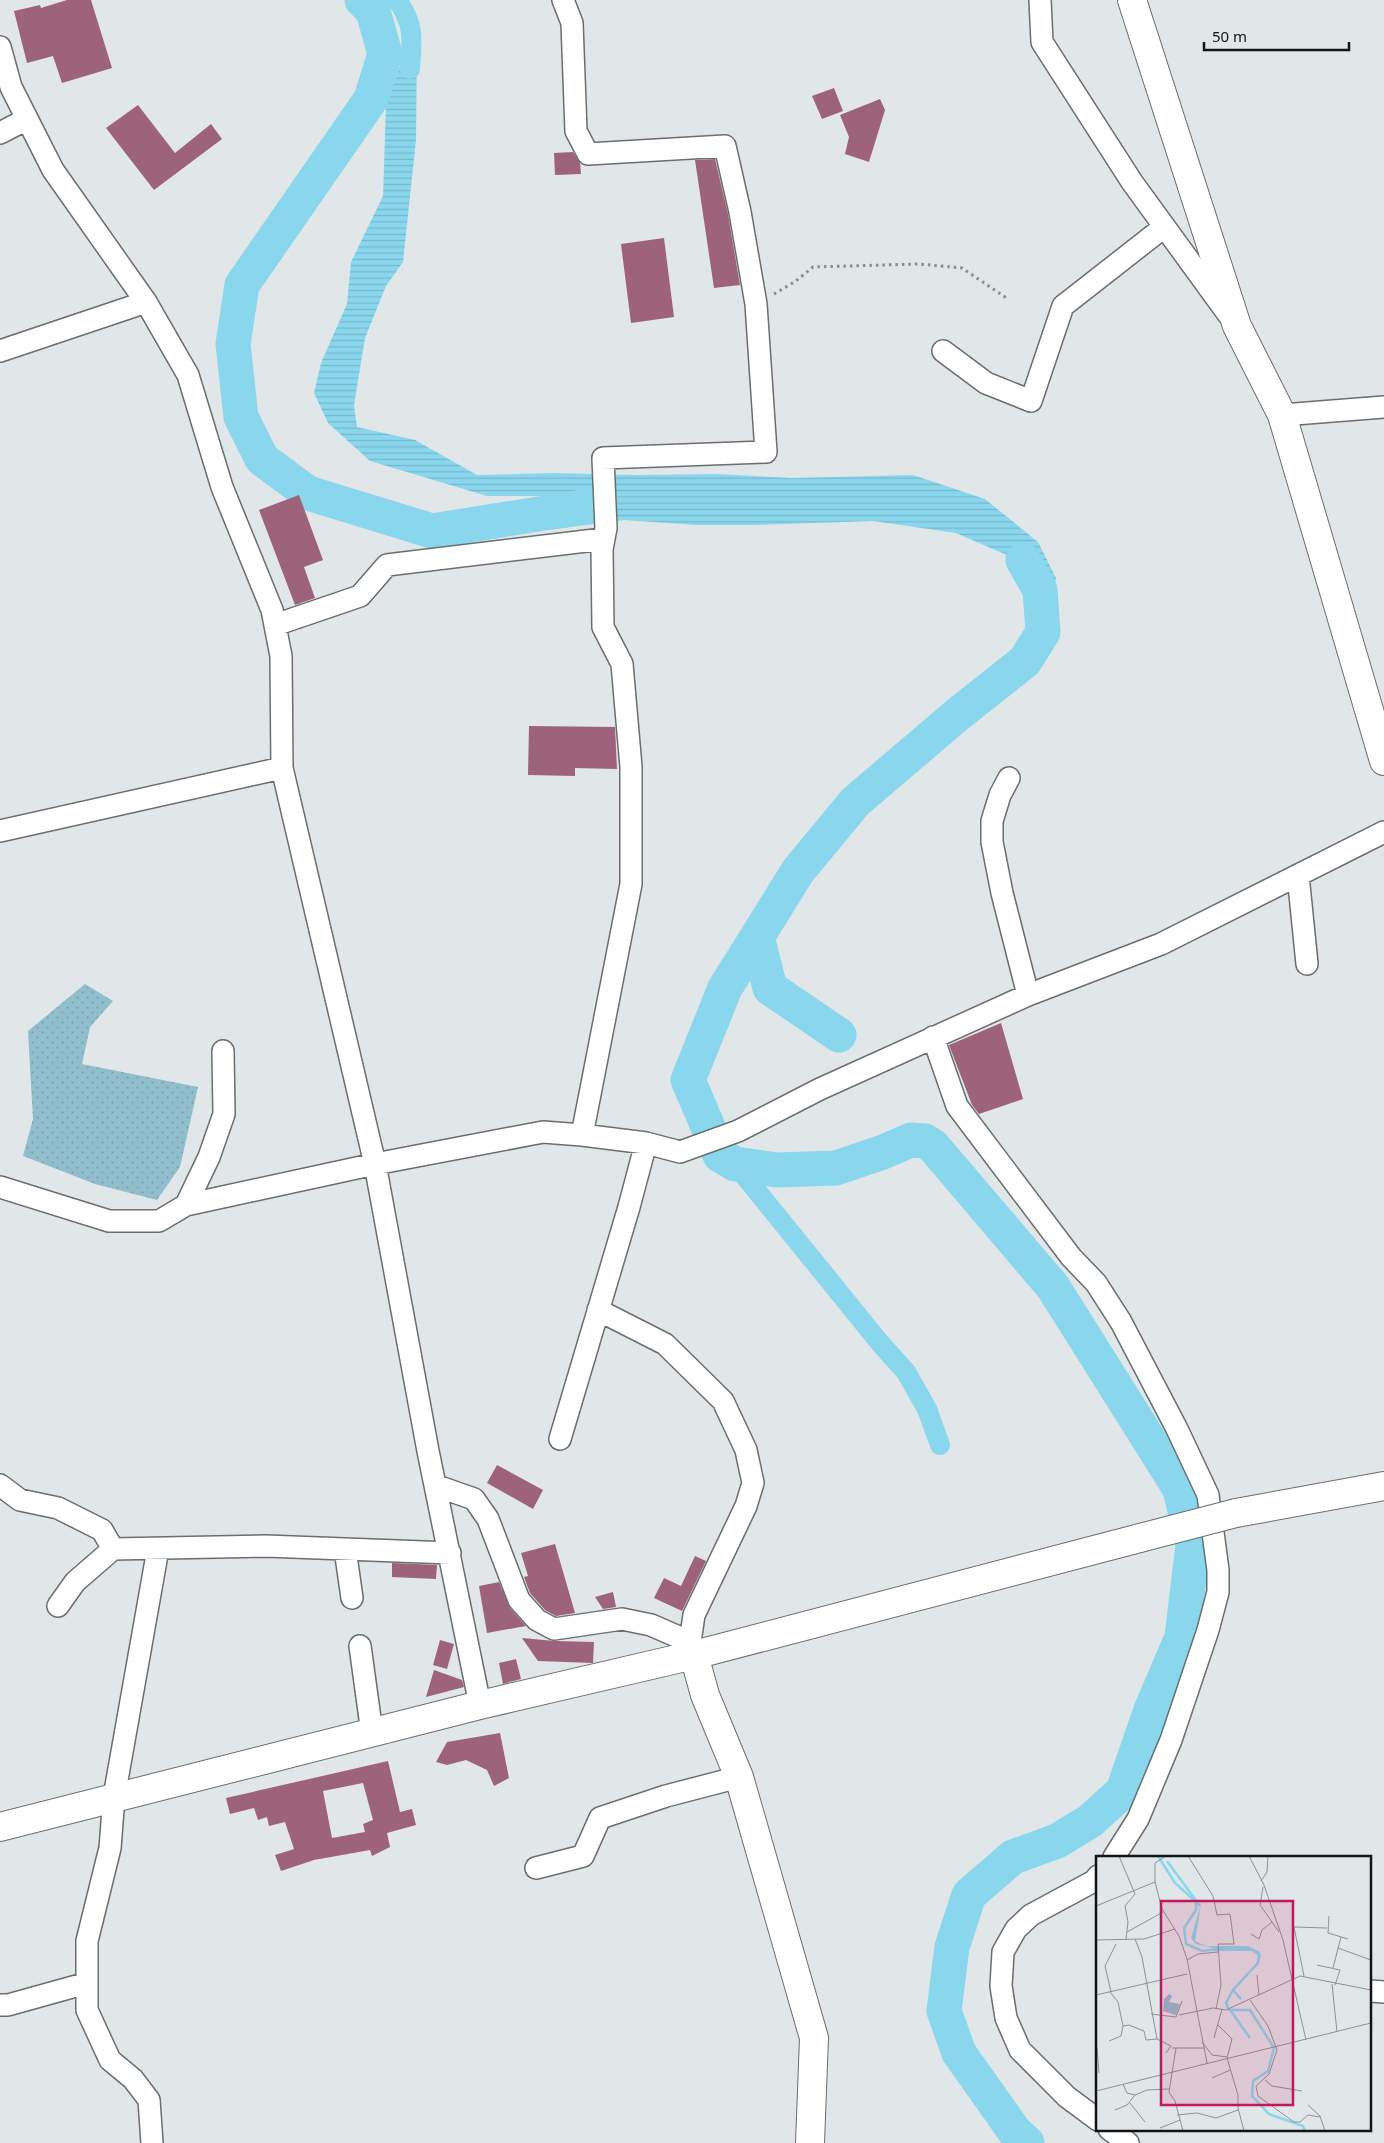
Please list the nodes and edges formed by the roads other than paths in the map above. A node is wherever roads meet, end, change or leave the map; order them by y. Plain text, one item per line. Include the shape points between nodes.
1 (563, 0) edge
2 (1040, 0) edge
3 (1132, 0) edge
4 (0, 47) edge
5 (27, 119) junction
6 (0, 133) edge
7 (1164, 227) junction
8 (146, 302) junction
9 (1237, 326) junction
10 (0, 351) edge
11 (943, 351) dead end
12 (1384, 407) edge
13 (1282, 415) junction
14 (605, 534) junction
15 (275, 625) junction
16 (1384, 761) edge
17 (282, 768) junction
18 (1009, 778) dead end
19 (0, 831) edge
20 (1384, 832) edge
21 (1298, 875) junction
22 (1306, 964) dead end
23 (1028, 995) junction
24 (933, 1037) junction
25 (223, 1051) dead end
26 (582, 1135) junction
27 (646, 1143) junction
28 (375, 1164) junction
29 (0, 1188) edge
30 (186, 1206) junction
31 (598, 1310) junction
32 (560, 1439) dead end
33 (0, 1485) edge
34 (437, 1486) junction
35 (1384, 1486) edge
36 (113, 1549) junction
37 (158, 1549) junction
38 (345, 1549) junction
39 (450, 1553) junction
40 (352, 1598) dead end
41 (58, 1606) dead end
42 (360, 1646) dead end
43 (692, 1649) junction
44 (480, 1705) junction
45 (372, 1733) junction
46 (739, 1778) junction
47 (114, 1797) junction
48 (0, 1827) edge
49 (1115, 1856) edge
50 (536, 1868) dead end
51 (1096, 1882) edge
52 (87, 1982) junction
53 (0, 2005) edge
54 (1096, 2119) edge
55 (1111, 2130) edge
56 (152, 2143) edge
57 (810, 2143) edge
58 (1128, 2143) edge

1 - 14 street via 572,23 576,131 588,154 725,146 756,304 766,452 603,458
2 - 7 street via 1042,42
3 - 9 main road
4 - 5 street via 11,87
5 - 6 street
5 - 8 street via 53,170
7 - 9 street
7 - 11 street via 1063,306 1031,401 986,383
8 - 10 street
8 - 15 street via 188,375 222,487 272,610
9 - 13 main road
12 - 13 street
13 - 16 main road
14 - 15 street via 387,565 360,596
14 - 26 street via 603,627 622,664 632,767 632,884
15 - 17 street via 281,656
17 - 19 street
17 - 28 street
18 - 23 street via 992,821 992,842
20 - 21 street
21 - 22 street
21 - 23 street via 1161,944
23 - 24 street
24 - 27 street via 738,1130 680,1152
24 - 49 street via 957,1106 1071,1257 1096,1283 1121,1322 1208,1495 1218,1592 1171,1740 1142,1811
25 - 30 street via 224,1114 209,1157
26 - 27 street
26 - 28 street via 543,1132
27 - 31 street
28 - 30 street
28 - 34 street
29 - 30 street via 109,1220 159,1220
31 - 32 street
31 - 43 street via 666,1344 723,1401 746,1450 753,1483 746,1506 694,1615
33 - 36 street via 20,1500 58,1508 102,1530
34 - 39 street
34 - 43 street via 474,1499 488,1519 519,1600 538,1620 554,1629 622,1618 651,1625
35 - 43 main road, bridge via 1236,1513
36 - 37 street
36 - 41 street via 75,1582
37 - 38 street via 266,1546
37 - 47 street
38 - 39 street
38 - 40 street
39 - 44 street
42 - 45 street
43 - 44 main road
43 - 46 main road via 705,1695
44 - 45 main road
45 - 47 main road
46 - 50 street via 666,1796 600,1818 583,1856
46 - 57 main road via 814,2038
47 - 48 main road
47 - 52 street via 110,1848 87,1940
51 - 54 street via 1031,1915 1016,1929 1003,1952 1001,1986 1006,2018 1020,2050 1067,2097
52 - 53 street
52 - 56 street via 87,2010 110,2060 134,2079 148,2100
55 - 58 street

